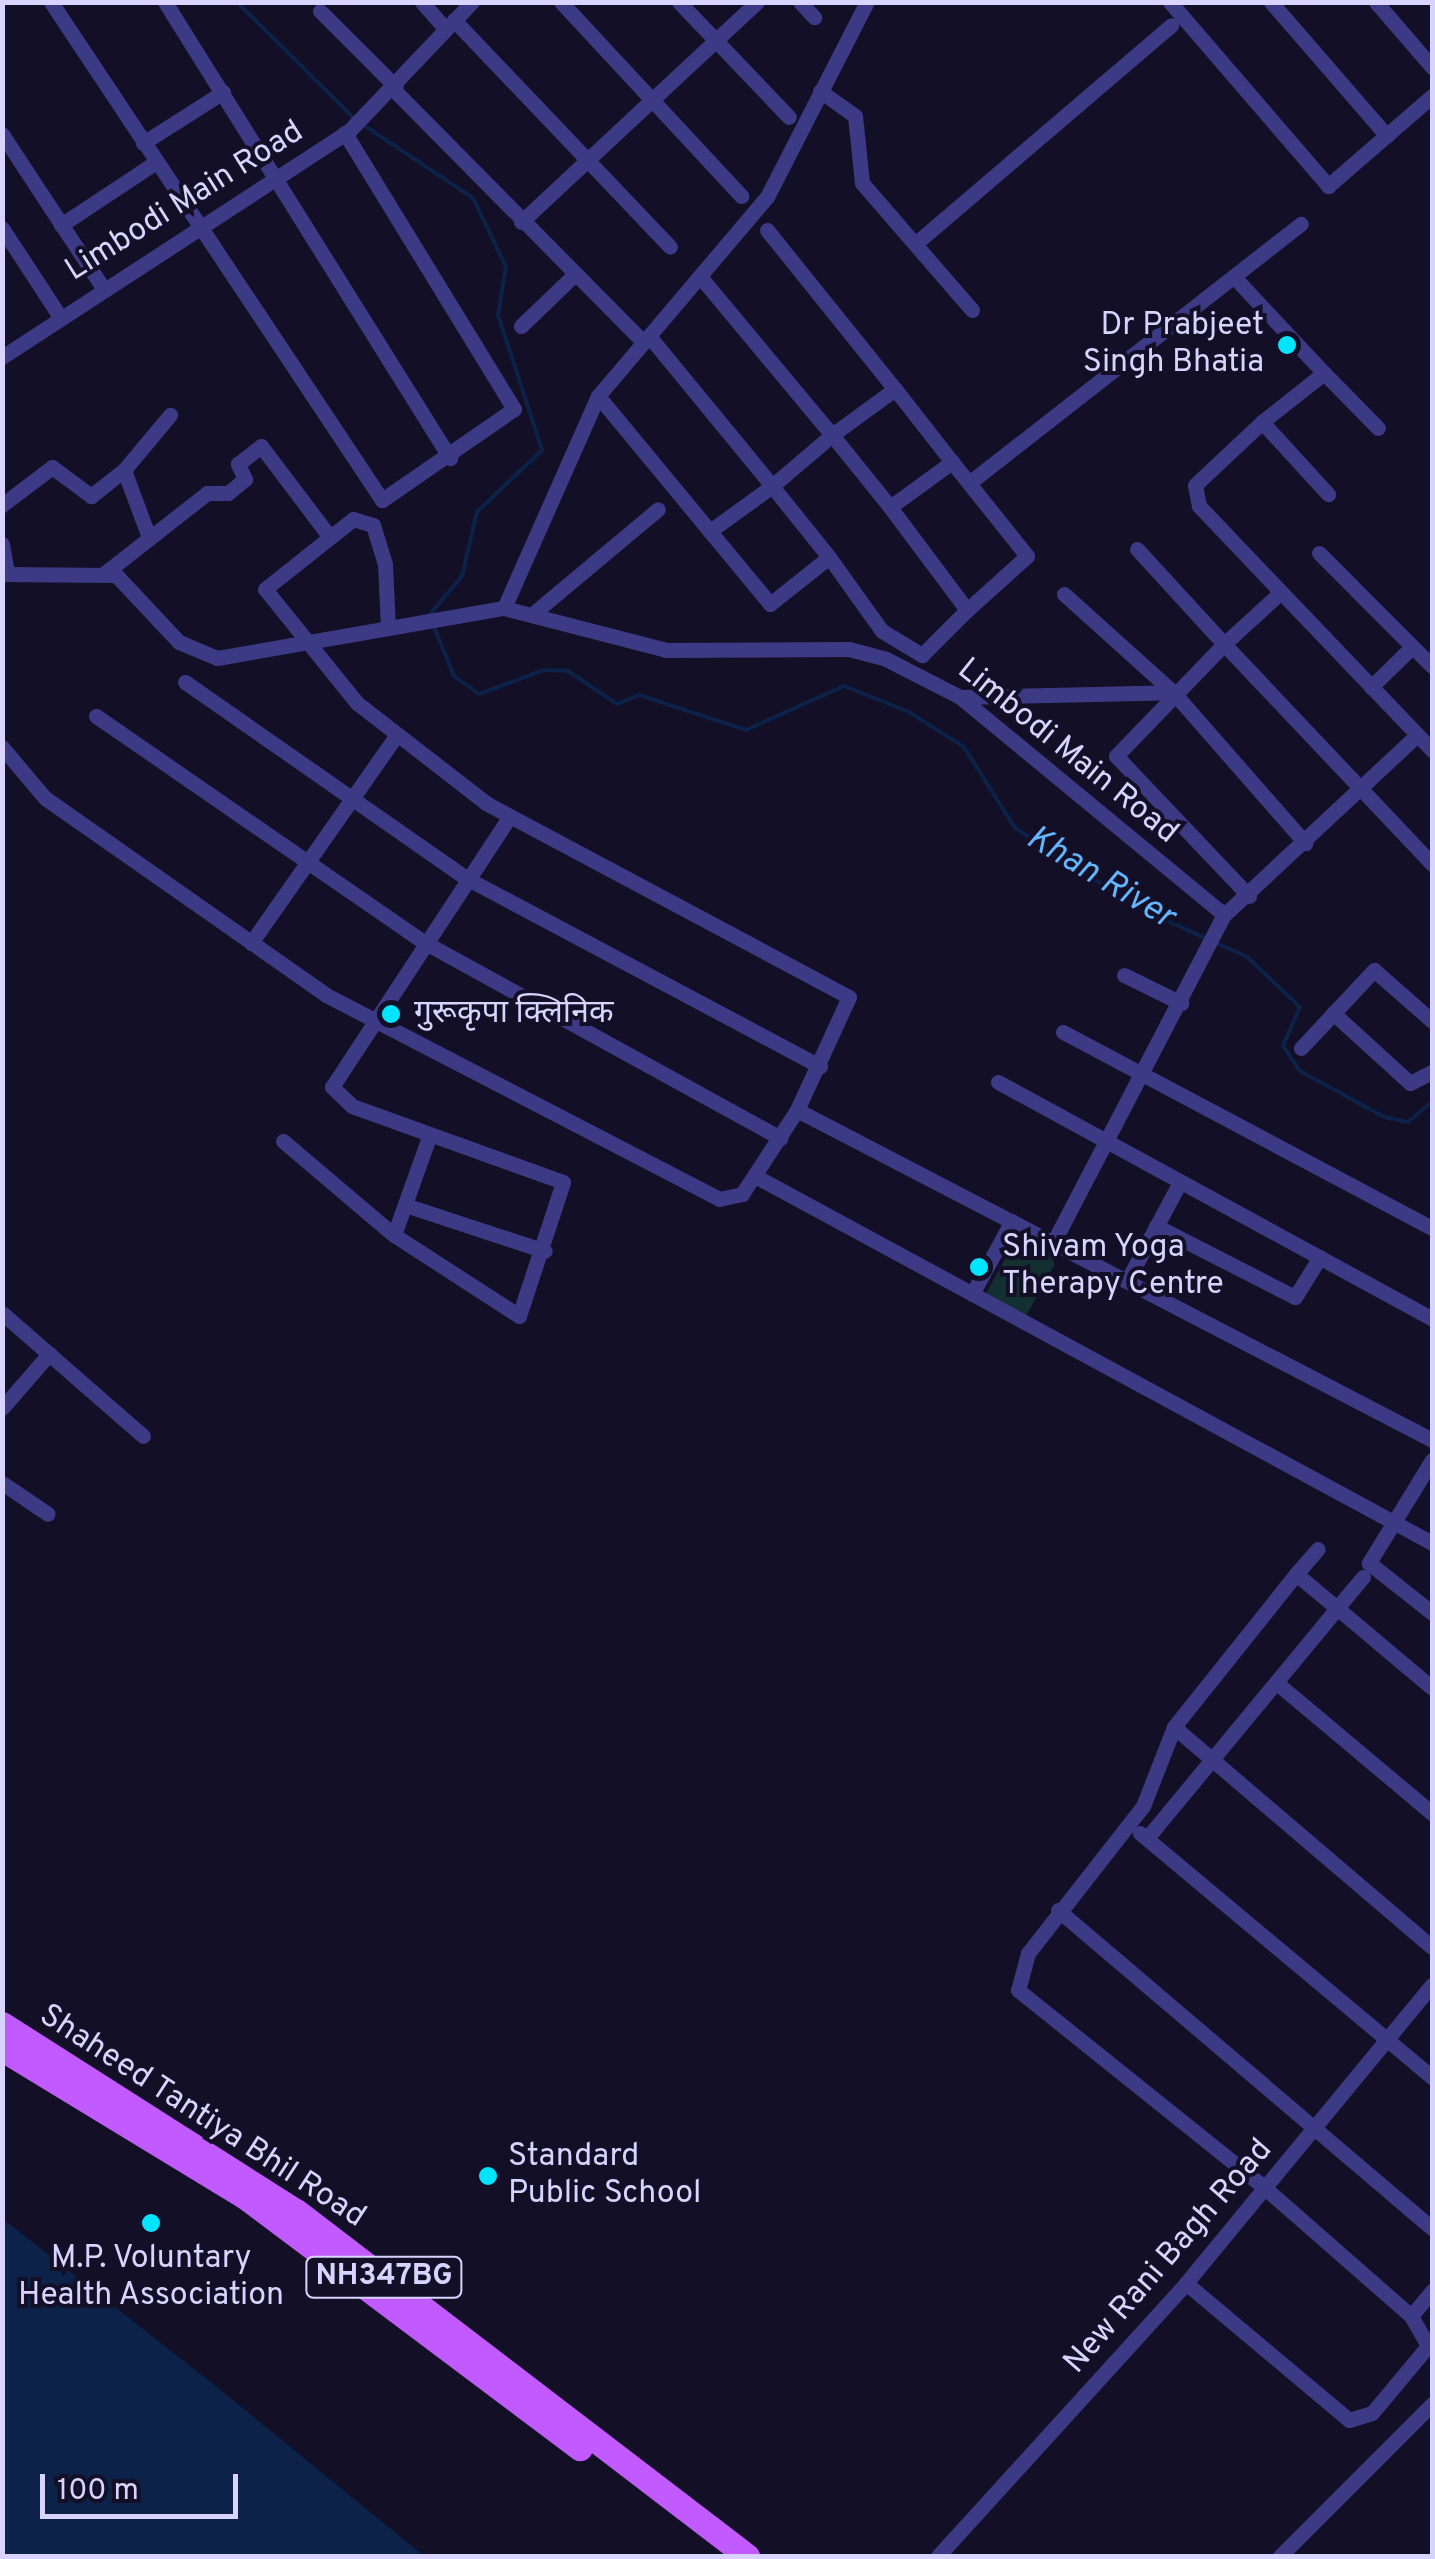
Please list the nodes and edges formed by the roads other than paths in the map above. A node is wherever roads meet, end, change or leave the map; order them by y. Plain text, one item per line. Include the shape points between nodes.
1 (51, 2) edge
2 (165, 2) edge
3 (422, 2) edge
4 (472, 2) edge
5 (561, 2) edge
6 (679, 2) edge
7 (757, 2) edge
8 (800, 2) edge
9 (867, 2) edge
10 (1195, 2) edge
11 (1271, 2) edge
12 (1376, 2) edge
13 (320, 11) dead end
14 (1174, 14) edge
15 (814, 17) dead end
16 (449, 24) junction
17 (716, 41) junction
18 (1432, 67) edge
19 (395, 88) junction
20 (820, 91) junction
21 (223, 92) junction
22 (1432, 96) edge
23 (652, 101) junction
24 (788, 117) dead end
25 (347, 132) junction
26 (2, 134) edge
27 (1387, 136) junction
28 (143, 143) junction
29 (156, 162) junction
30 (588, 162) junction
31 (280, 178) junction
32 (740, 196) dead end
33 (521, 222) junction
34 (1301, 224) dead end
35 (61, 225) junction
36 (200, 226) junction
37 (2, 228) edge
38 (768, 230) dead end
39 (915, 244) junction
40 (670, 246) dead end
41 (574, 275) junction
42 (1236, 278) junction
43 (703, 280) junction
44 (102, 286) junction
45 (972, 310) dead end
46 (59, 315) junction
47 (521, 326) dead end
48 (638, 337) junction
49 (2, 357) edge
50 (1324, 373) junction
51 (895, 389) junction
52 (598, 396) junction
53 (170, 416) dead end
54 (1262, 422) junction
55 (1378, 428) dead end
56 (832, 435) junction
57 (450, 458) junction
58 (952, 462) junction
59 (124, 470) junction
60 (969, 484) junction
61 (772, 486) junction
62 (1328, 494) dead end
63 (2, 505) edge
64 (890, 507) junction
65 (658, 509) dead end
66 (710, 531) junction
67 (148, 532) junction
68 (329, 536) junction
69 (2, 544) edge
70 (1137, 548) dead end
71 (1319, 553) dead end
72 (828, 558) junction
73 (105, 572) junction
74 (5, 574) edge
75 (1281, 592) junction
76 (1064, 594) dead end
77 (504, 608) junction
78 (967, 610) junction
79 (536, 612) junction
80 (388, 628) junction
81 (1224, 644) junction
82 (306, 645) junction
83 (1412, 647) junction
84 (1432, 666) edge
85 (185, 682) dead end
86 (1371, 687) junction
87 (1174, 692) junction
88 (960, 697) junction
89 (96, 716) dead end
90 (1417, 735) junction
91 (396, 736) junction
92 (2, 747) edge
93 (1432, 750) edge
94 (1361, 788) junction
95 (352, 801) junction
96 (510, 816) junction
97 (1305, 843) junction
98 (305, 864) junction
99 (1432, 864) edge
100 (466, 878) junction
101 (1249, 896) junction
102 (1224, 915) junction
103 (422, 941) junction
104 (251, 943) junction
105 (1360, 957) dead end
106 (1374, 970) junction
107 (1124, 975) dead end
108 (1181, 1003) junction
109 (1333, 1013) junction
110 (373, 1015) junction
111 (1432, 1021) edge
112 (1064, 1032) dead end
113 (1301, 1048) dead end
114 (820, 1066) junction
115 (1432, 1072) edge
116 (1146, 1076) junction
117 (998, 1082) dead end
118 (798, 1110) junction
119 (429, 1137) junction
120 (781, 1138) junction
121 (283, 1140) dead end
122 (1109, 1144) junction
123 (754, 1176) junction
124 (1180, 1182) junction
125 (405, 1206) junction
126 (1012, 1222) junction
127 (1156, 1226) junction
128 (1432, 1228) edge
129 (394, 1235) junction
130 (1054, 1243) junction
131 (546, 1252) junction
132 (1320, 1257) junction
133 (1127, 1282) junction
134 (972, 1294) junction
135 (2, 1313) edge
136 (1432, 1319) edge
137 (49, 1354) junction
138 (2, 1408) edge
139 (143, 1436) dead end
140 (1432, 1440) edge
141 (1432, 1460) edge
142 (2, 1483) edge
143 (48, 1514) dead end
144 (1393, 1521) junction
145 (1432, 1543) edge
146 (1318, 1549) dead end
147 (1296, 1574) junction
148 (1363, 1577) dead end
149 (1337, 1608) junction
150 (1432, 1613) edge
151 (1278, 1684) junction
152 (1432, 1688) edge
153 (1174, 1728) junction
154 (1214, 1762) junction
155 (1432, 1814) edge
156 (1130, 1824) junction
157 (1147, 1838) junction
158 (1058, 1910) junction
159 (1432, 1948) edge
160 (1432, 1985) edge
161 (2, 2024) edge
162 (1388, 2041) junction
163 (2, 2049) edge
164 (1432, 2077) edge
165 (1317, 2128) junction
166 (1266, 2189) junction
167 (1432, 2228) edge
168 (1186, 2283) junction
169 (1432, 2291) edge
170 (1412, 2316) junction
171 (1432, 2404) edge
172 (718, 2556) edge
173 (747, 2556) edge
174 (938, 2556) edge
175 (1280, 2556) edge

1 - 28 street
2 - 21 street
3 - 16 street
4 - 16 street, Limbodi Main Road
5 - 23 street
6 - 17 street
7 - 17 street
8 - 15 street
9 - 20 street
10 - 14 street
11 - 27 street
12 - 18 street
13 - 19 street
14 - 27 street via 1328,186
14 - 39 street
16 - 19 street, Limbodi Main Road
16 - 30 street
17 - 23 street
17 - 24 street
19 - 25 street, Limbodi Main Road
19 - 33 street
20 - 39 street via 855,116 862,183
20 - 43 street via 767,198
21 - 28 street
21 - 31 street
22 - 27 street
23 - 30 street
23 - 32 street
25 - 31 street, Limbodi Main Road
25 - 57 street via 513,402 514,415
26 - 35 street
28 - 29 street
29 - 35 street
29 - 36 street
30 - 33 street
30 - 40 street
31 - 36 street, Limbodi Main Road
31 - 57 street
33 - 41 street
34 - 42 street
35 - 44 street
36 - 44 street, Limbodi Main Road
36 - 57 street via 376,497
37 - 46 street
38 - 51 street
39 - 45 street
41 - 47 street
41 - 48 street
42 - 50 street
42 - 60 street
43 - 48 street
43 - 56 street
44 - 46 street, Limbodi Main Road
46 - 49 street, Limbodi Main Road
48 - 52 street
48 - 61 street
50 - 54 street
50 - 55 street
51 - 56 street
51 - 58 street
52 - 66 street
52 - 77 street
53 - 59 street
54 - 62 street
54 - 75 street via 1193,492
56 - 61 street
56 - 64 street
58 - 60 street
58 - 64 street
59 - 63 street via 91,496 52,467
59 - 67 street
60 - 78 street via 1027,556
61 - 66 street
61 - 72 street
64 - 78 street
65 - 79 street
66 - 72 street via 770,604
67 - 68 street via 207,493 228,493 245,478 238,464 261,446
67 - 73 street
68 - 80 street via 353,520 373,525 385,564
68 - 82 street via 266,589
69 - 74 street
70 - 81 street
71 - 83 street
72 - 78 street via 905,650 922,654
73 - 74 street via 49,579
73 - 82 street, Limbodi Main Road via 200,654 248,657
75 - 81 street
75 - 86 street
76 - 87 street
77 - 79 street, Limbodi Main Road
77 - 80 street, Limbodi Main Road
79 - 88 street, Limbodi Main Road via 666,650 804,649 886,658
80 - 82 street, Limbodi Main Road
81 - 87 street
81 - 94 street
82 - 91 street
83 - 84 street
83 - 86 street
85 - 95 street
86 - 90 street
87 - 88 street
87 - 97 street
87 - 101 street via 1116,756
88 - 102 street, Limbodi Main Road
89 - 98 street
90 - 93 street
90 - 94 street
91 - 95 street
91 - 96 street
92 - 104 street via 45,798
94 - 97 street
94 - 99 street
95 - 98 street
95 - 100 street
96 - 100 street
96 - 114 street via 842,989 850,1006
97 - 101 street
98 - 103 street
98 - 104 street
100 - 103 street
100 - 114 street
101 - 102 street
102 - 108 street
103 - 110 street
103 - 120 street
104 - 110 street via 326,995
105 - 106 street
106 - 109 street
106 - 111 street
107 - 108 street
108 - 116 street
109 - 113 street
109 - 115 street via 1410,1083
110 - 119 street via 332,1087 352,1106
110 - 123 street via 719,1199 742,1194
112 - 116 street
114 - 118 street
116 - 122 street
116 - 128 street
117 - 122 street
118 - 120 street
118 - 126 street
119 - 125 street
119 - 131 street via 563,1182
120 - 123 street
121 - 129 street
122 - 124 street
122 - 130 street
123 - 134 street
124 - 127 street
124 - 132 street
125 - 129 street
125 - 131 street
126 - 130 street
126 - 134 street
127 - 132 street via 1296,1296
127 - 133 street
129 - 131 street via 515,1316 524,1312
130 - 133 street
132 - 136 street
133 - 140 street
134 - 144 street
135 - 137 street
137 - 138 street
137 - 139 street
141 - 144 street
142 - 143 street
144 - 145 street
144 - 150 street via 1369,1563
146 - 147 street
147 - 149 street
147 - 153 street
148 - 149 street
149 - 151 street
149 - 152 street
151 - 154 street
151 - 155 street
153 - 154 street
153 - 156 street via 1154,1787
154 - 157 street
154 - 159 street
156 - 157 street
156 - 158 street
157 - 162 street
158 - 165 street
158 - 166 street via 1028,1953 1018,1990
160 - 162 street, New Rani Bagh Road
161 - 173 main road, Shaheed Tantiya Bhil Road / NH347BG via 296,2210
162 - 164 street
162 - 165 street, New Rani Bagh Road
163 - 172 main road, Shaheed Tantiya Bhil Road / NH347BG via 244,2196
165 - 166 street, New Rani Bagh Road
165 - 167 street
166 - 168 street, New Rani Bagh Road
166 - 170 street
168 - 170 street via 1350,2420 1372,2413 1428,2346
168 - 174 street, New Rani Bagh Road
169 - 170 street
171 - 175 street

